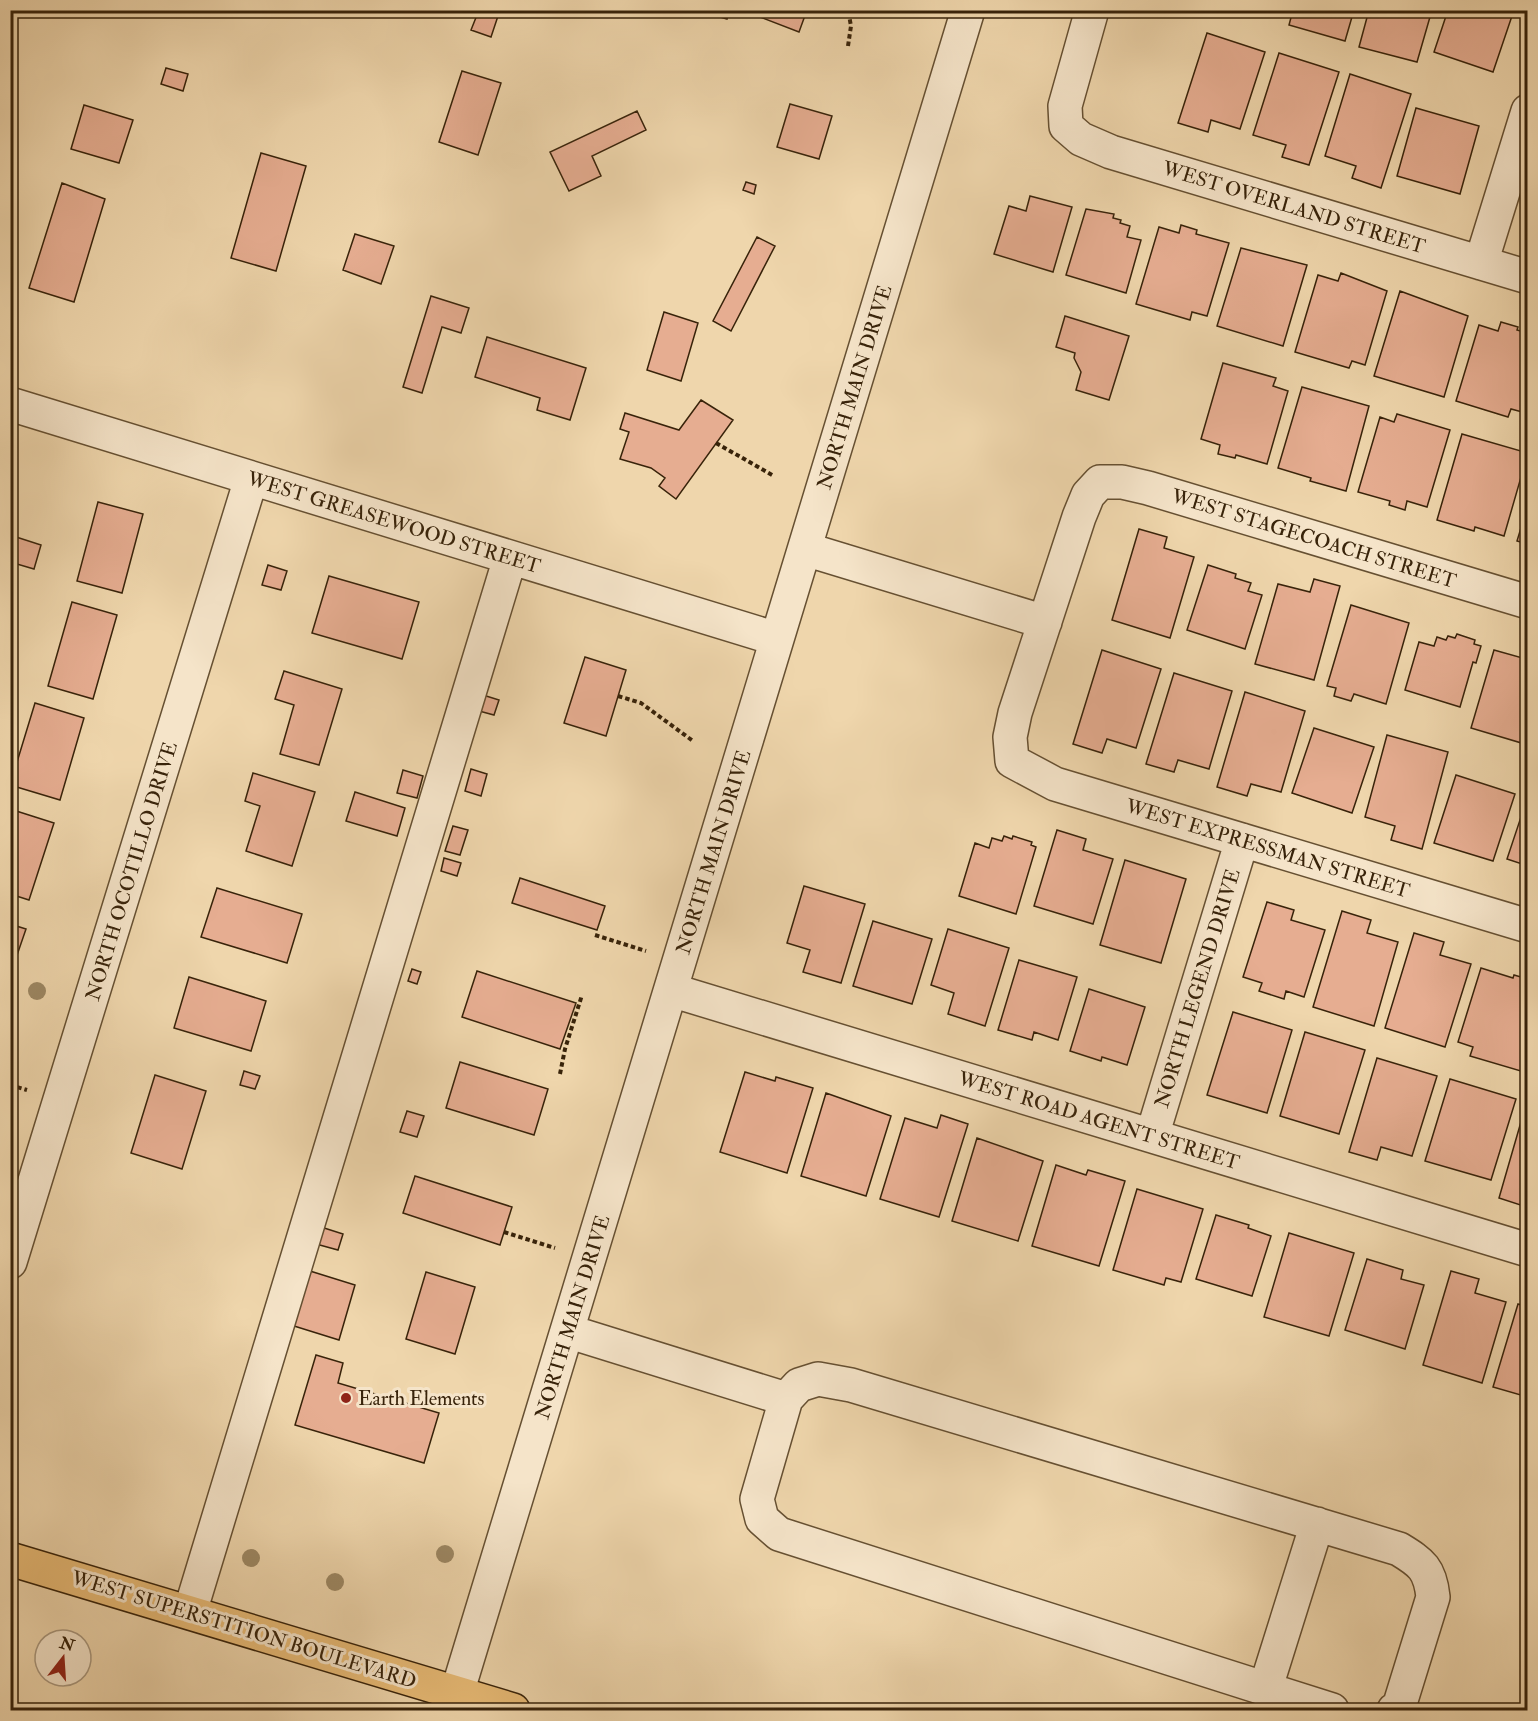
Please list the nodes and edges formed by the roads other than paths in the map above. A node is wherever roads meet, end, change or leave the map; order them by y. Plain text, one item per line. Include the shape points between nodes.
1 (968, 10) edge
2 (1092, 10) edge
3 (1527, 111) edge
4 (1481, 263) junction
5 (1527, 277) edge
6 (10, 404) edge
7 (251, 479) junction
8 (805, 549) junction
9 (510, 558) junction
10 (1527, 602) edge
11 (1045, 622) junction
12 (777, 639) junction
13 (1242, 840) junction
14 (1527, 926) edge
15 (675, 976) junction
16 (1152, 1136) junction
17 (1527, 1250) edge
18 (10, 1262) edge
19 (567, 1331) junction
20 (786, 1400) junction
21 (1317, 1524) junction
22 (10, 1559) edge
23 (190, 1612) junction
24 (1265, 1690) junction
25 (457, 1693) junction
26 (513, 1710) edge
27 (1332, 1710) edge
28 (1394, 1710) edge

1 - 8 street, NORTH MAIN DRIVE
2 - 4 street, WEST OVERLAND STREET via 1065,106 1066,126 1081,139 1111,152
3 - 4 street
4 - 5 street, WEST OVERLAND STREET
6 - 7 street, WEST GREASEWOOD STREET
7 - 9 street, WEST GREASEWOOD STREET
7 - 18 street, NORTH OCOTILLO DRIVE
8 - 11 street
8 - 12 street, NORTH MAIN DRIVE
9 - 12 street, WEST GREASEWOOD STREET
9 - 23 street
10 - 11 street, WEST STAGECOACH STREET via 1148,488 1100,482 1088,495 1079,517
11 - 13 street, WEST EXPRESSMAN STREET via 1015,713 1012,761 1055,784
12 - 15 street, NORTH MAIN DRIVE
13 - 14 street, WEST EXPRESSMAN STREET
13 - 16 street, NORTH LEGEND DRIVE
15 - 16 street, WEST ROAD AGENT STREET
15 - 19 street, NORTH MAIN DRIVE
16 - 17 street, WEST ROAD AGENT STREET
19 - 20 street
19 - 25 street, NORTH MAIN DRIVE
20 - 21 street via 800,1385 818,1379 851,1385
20 - 24 street via 757,1499 762,1519 780,1534
21 - 24 street
21 - 28 street via 1399,1549 1420,1562 1431,1580 1433,1597 1399,1707
22 - 23 main road, WEST SUPERSTITION BOULEVARD
23 - 25 main road, WEST SUPERSTITION BOULEVARD
24 - 27 street
25 - 26 main road, WEST SUPERSTITION BOULEVARD

